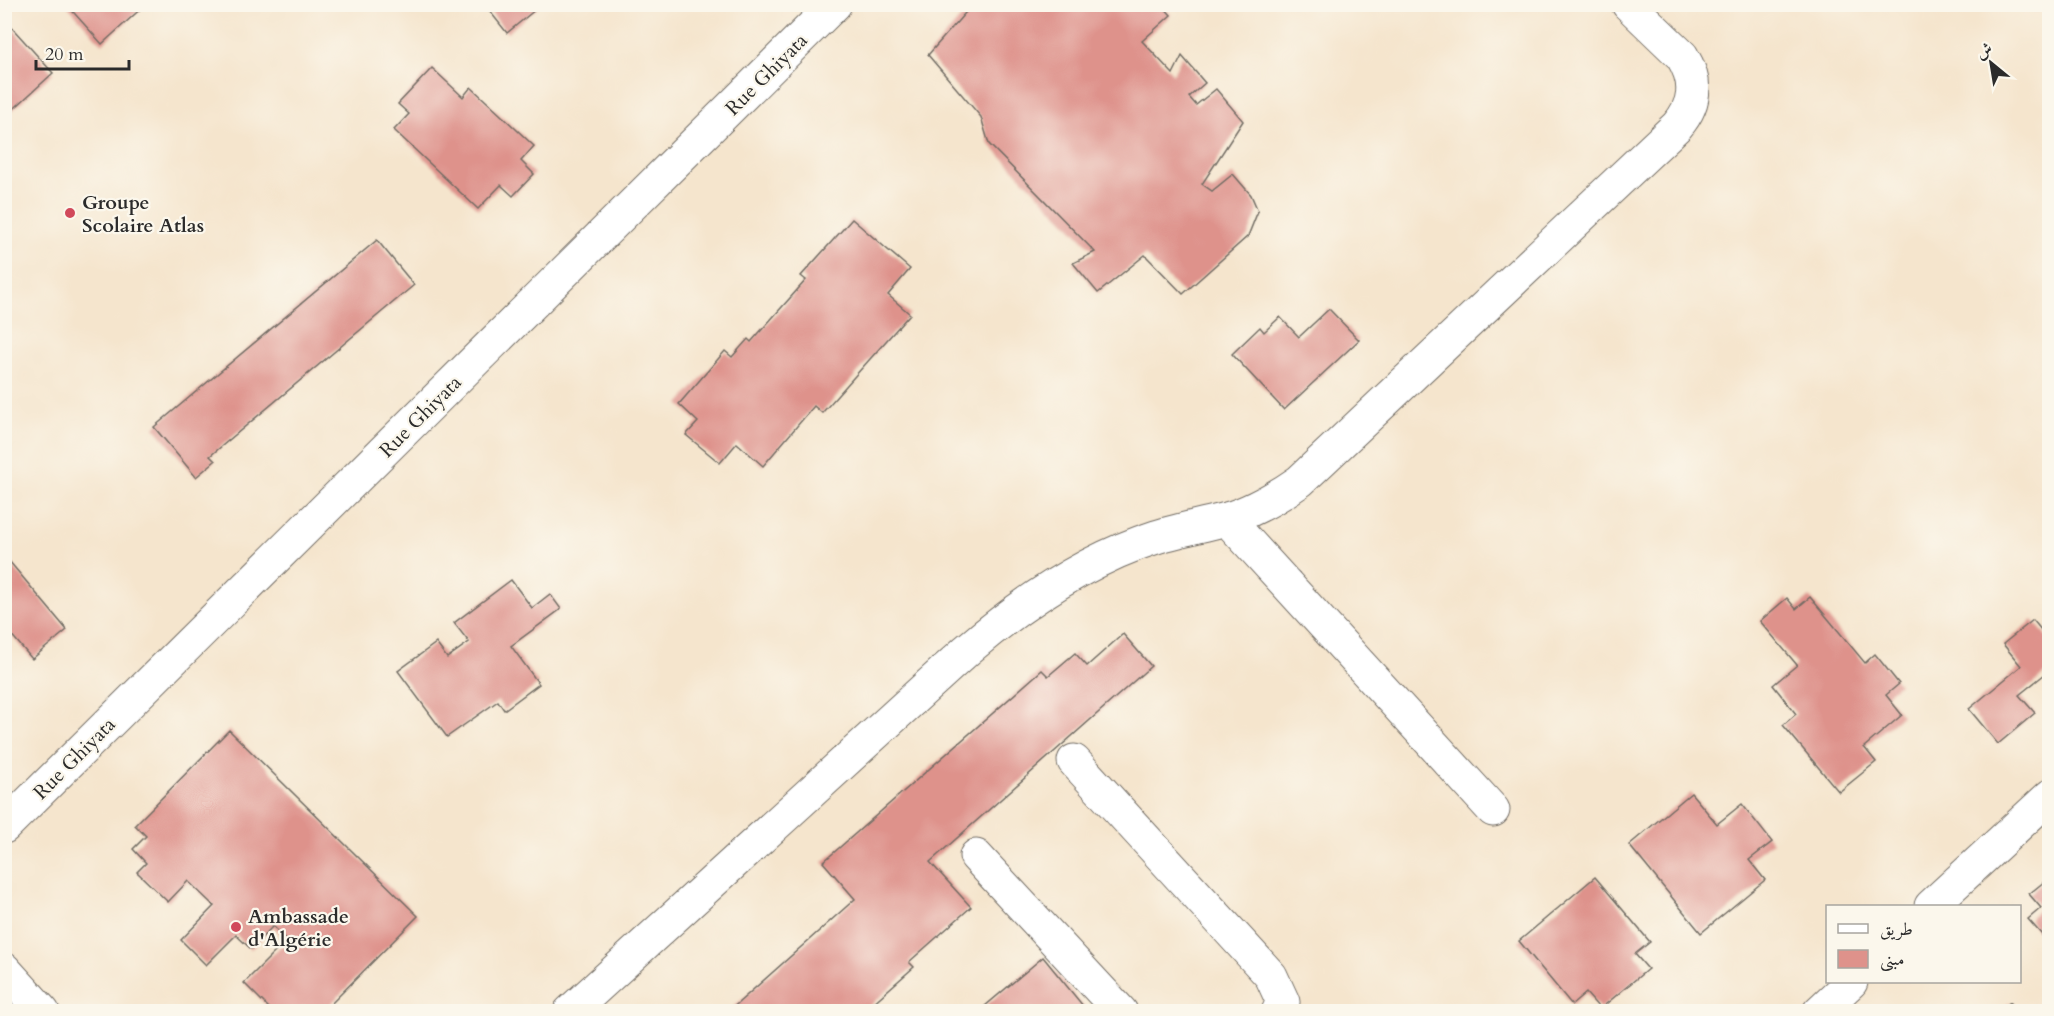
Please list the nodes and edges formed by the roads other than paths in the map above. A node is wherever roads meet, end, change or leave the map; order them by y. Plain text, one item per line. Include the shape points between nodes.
1 (835, 4) edge
2 (1628, 4) edge
3 (1227, 519) junction
4 (1074, 761) dead end
5 (2049, 796) edge
6 (1493, 810) dead end
7 (4, 827) edge
8 (976, 856) dead end
9 (1932, 905) edge
10 (4, 969) edge
11 (1849, 983) edge
12 (43, 1011) edge
13 (570, 1011) edge
14 (1121, 1011) edge
15 (1278, 1011) edge
16 (1819, 1011) edge

1 - 7 street, Rue Ghiyata
2 - 3 street via 1682,56 1688,67 1693,90 1686,116 1300,481 1276,497
3 - 6 street
3 - 13 street via 1155,537 1111,555 1068,576 999,622
4 - 15 street via 1270,976 1283,1002
5 - 9 street
8 - 14 street
10 - 12 street
11 - 16 street

